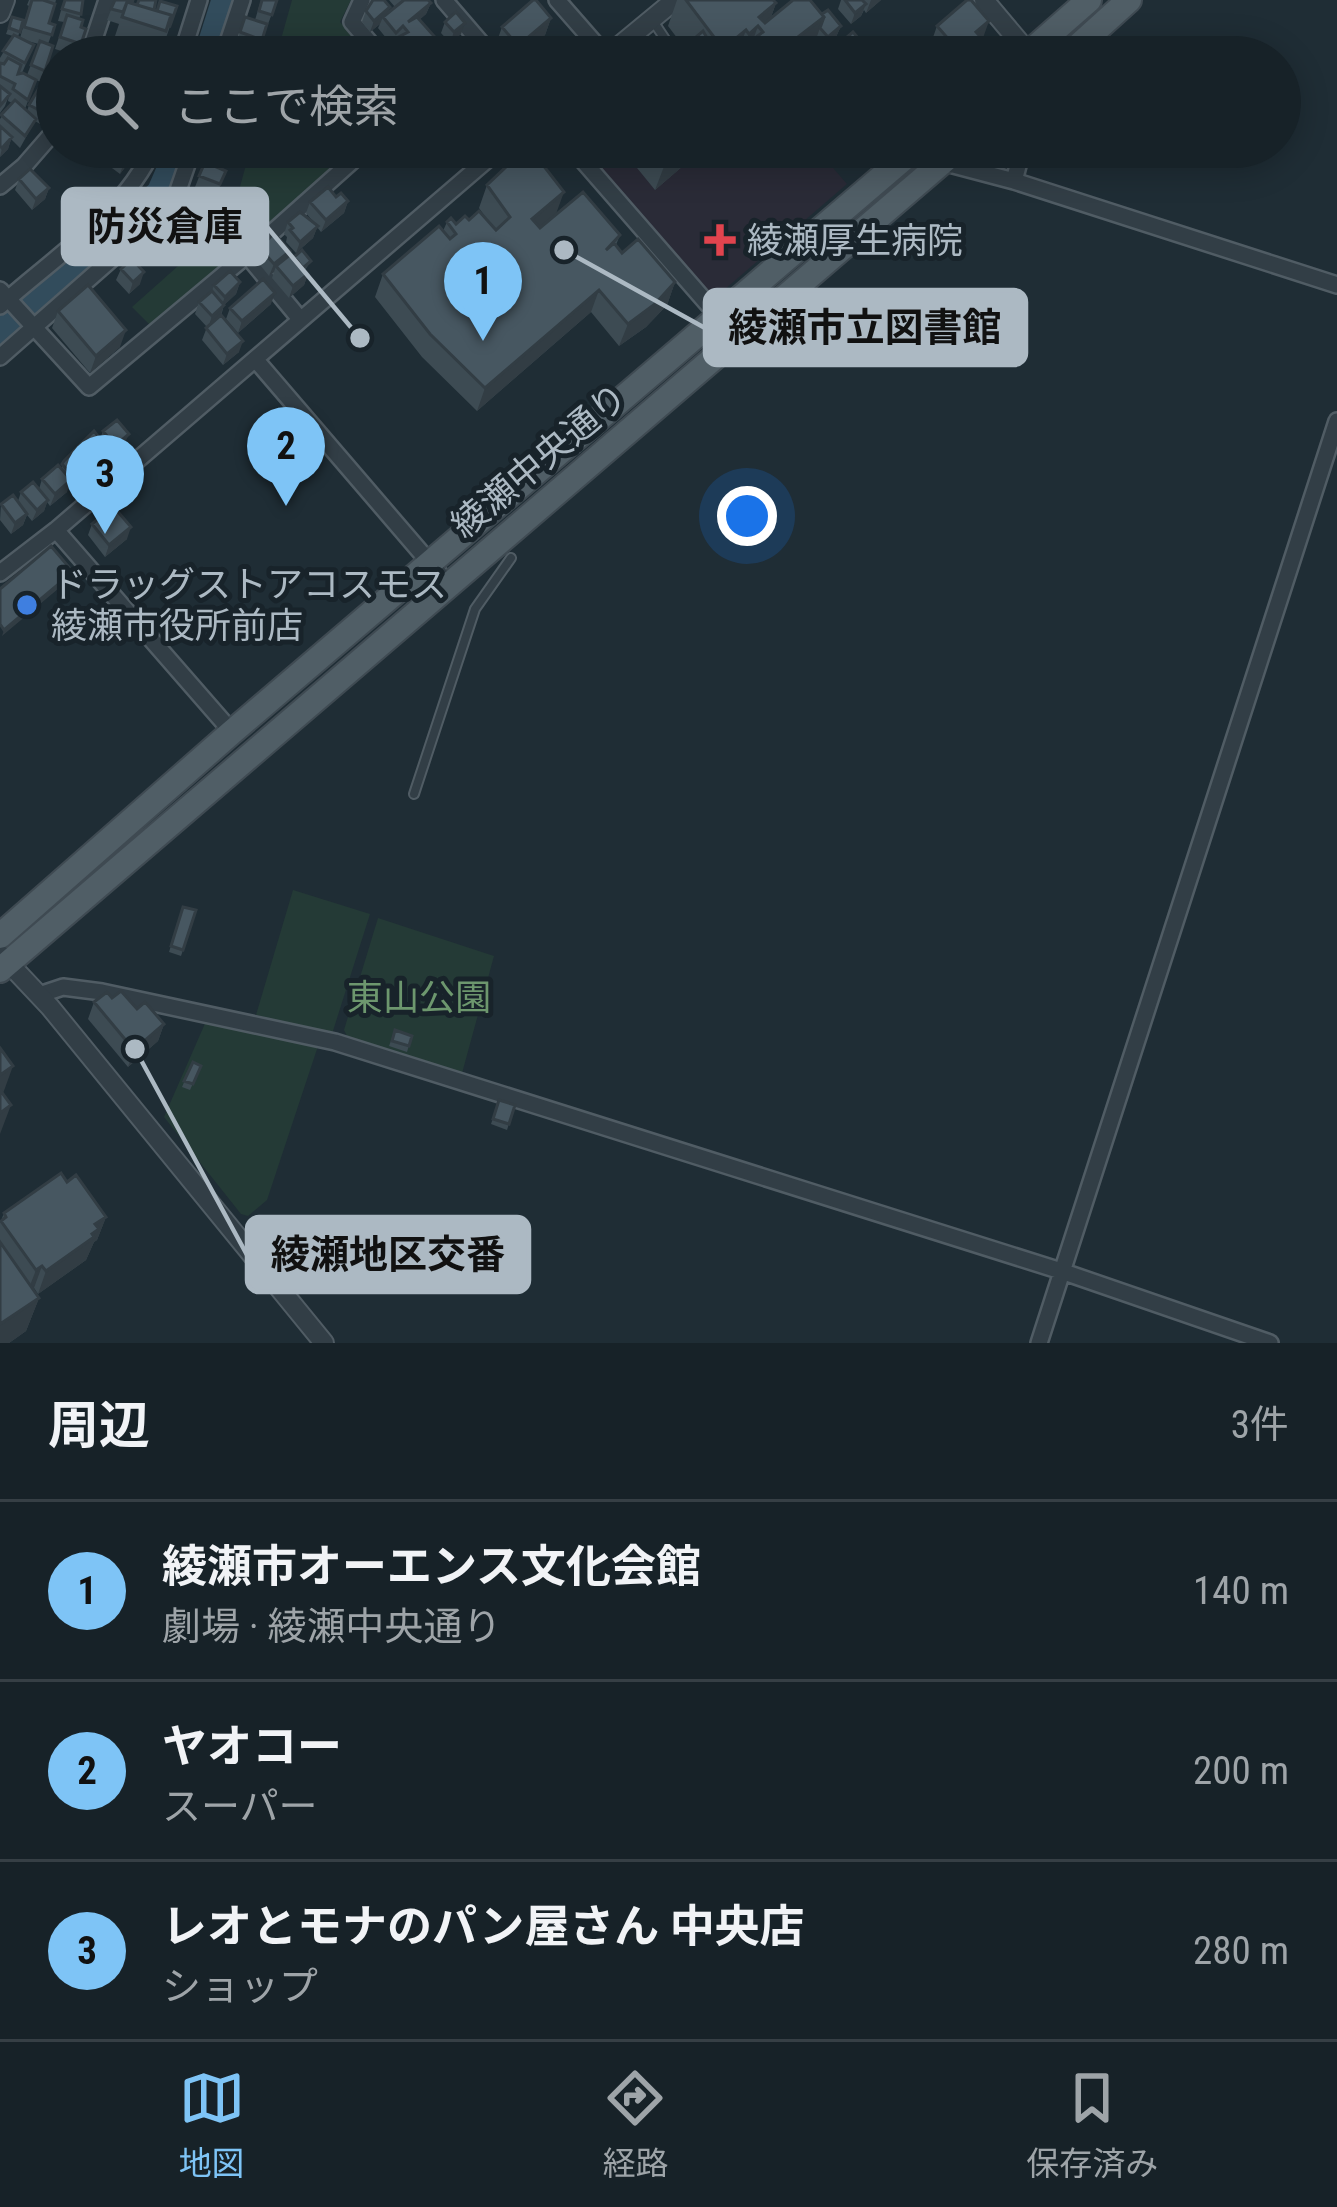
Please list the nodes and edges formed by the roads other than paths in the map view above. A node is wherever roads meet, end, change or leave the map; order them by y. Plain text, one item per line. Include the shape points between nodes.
1 (4, 0) edge
2 (107, 0) edge
3 (199, 0) edge
4 (242, 0) edge
5 (362, 0) edge
6 (444, 0) edge
7 (557, 0) edge
8 (984, 0) edge
9 (1089, 0) edge
10 (1130, 0) edge
11 (672, 1) edge
12 (0, 14) edge
13 (652, 20) junction
14 (95, 36) edge
15 (188, 36) edge
16 (230, 36) edge
17 (364, 36) edge
18 (475, 36) edge
19 (588, 36) edge
20 (640, 36) edge
21 (663, 36) edge
22 (1013, 36) edge
23 (1050, 36) edge
24 (1090, 36) edge
25 (36, 153) edge
26 (144, 168) edge
27 (186, 168) edge
28 (344, 168) edge
29 (477, 168) edge
30 (589, 168) edge
31 (892, 168) edge
32 (936, 168) edge
33 (981, 168) edge
34 (1018, 168) edge
35 (1014, 182) junction
36 (0, 186) edge
37 (247, 255) junction
38 (1337, 285) edge
39 (15, 308) edge
40 (718, 317) junction
41 (300, 320) junction
42 (0, 357) edge
43 (255, 358) junction
44 (1337, 421) edge
45 (56, 530) junction
46 (504, 549) junction
47 (0, 573) edge
48 (440, 574) junction
49 (232, 732) junction
50 (414, 794) dead end
51 (0, 936) edge
52 (3, 963) edge
53 (44, 1001) junction
54 (1061, 1271) junction
55 (324, 1343) edge
56 (1039, 1343) edge
57 (1270, 1343) edge

1 - 12 street
2 - 14 street
3 - 15 street
4 - 16 street
5 - 17 street via 352,22
6 - 18 street
7 - 19 street
8 - 22 street
9 - 23 main road
10 - 24 main road
11 - 13 street
13 - 20 street
13 - 21 lane
25 - 36 street
26 - 39 street
27 - 39 street via 166,211
28 - 37 street
29 - 41 street
30 - 40 street
31 - 40 main road, 綾瀬中央通り
32 - 46 main road, 綾瀬中央通り
33 - 35 street
34 - 35 street
35 - 38 street
37 - 39 street via 89,387
37 - 41 street
39 - 42 street
40 - 48 main road, 綾瀬中央通り
41 - 43 street
43 - 45 street
43 - 48 street
44 - 54 street
45 - 47 street
45 - 49 street
46 - 48 main road, 綾瀬中央通り
46 - 50 lane
48 - 49 main road, 綾瀬中央通り
48 - 52 main road, 綾瀬中央通り
49 - 51 main road, 綾瀬中央通り
52 - 53 street
53 - 54 street via 63,987 102,992 335,1042
53 - 55 street
54 - 56 street
54 - 57 street

